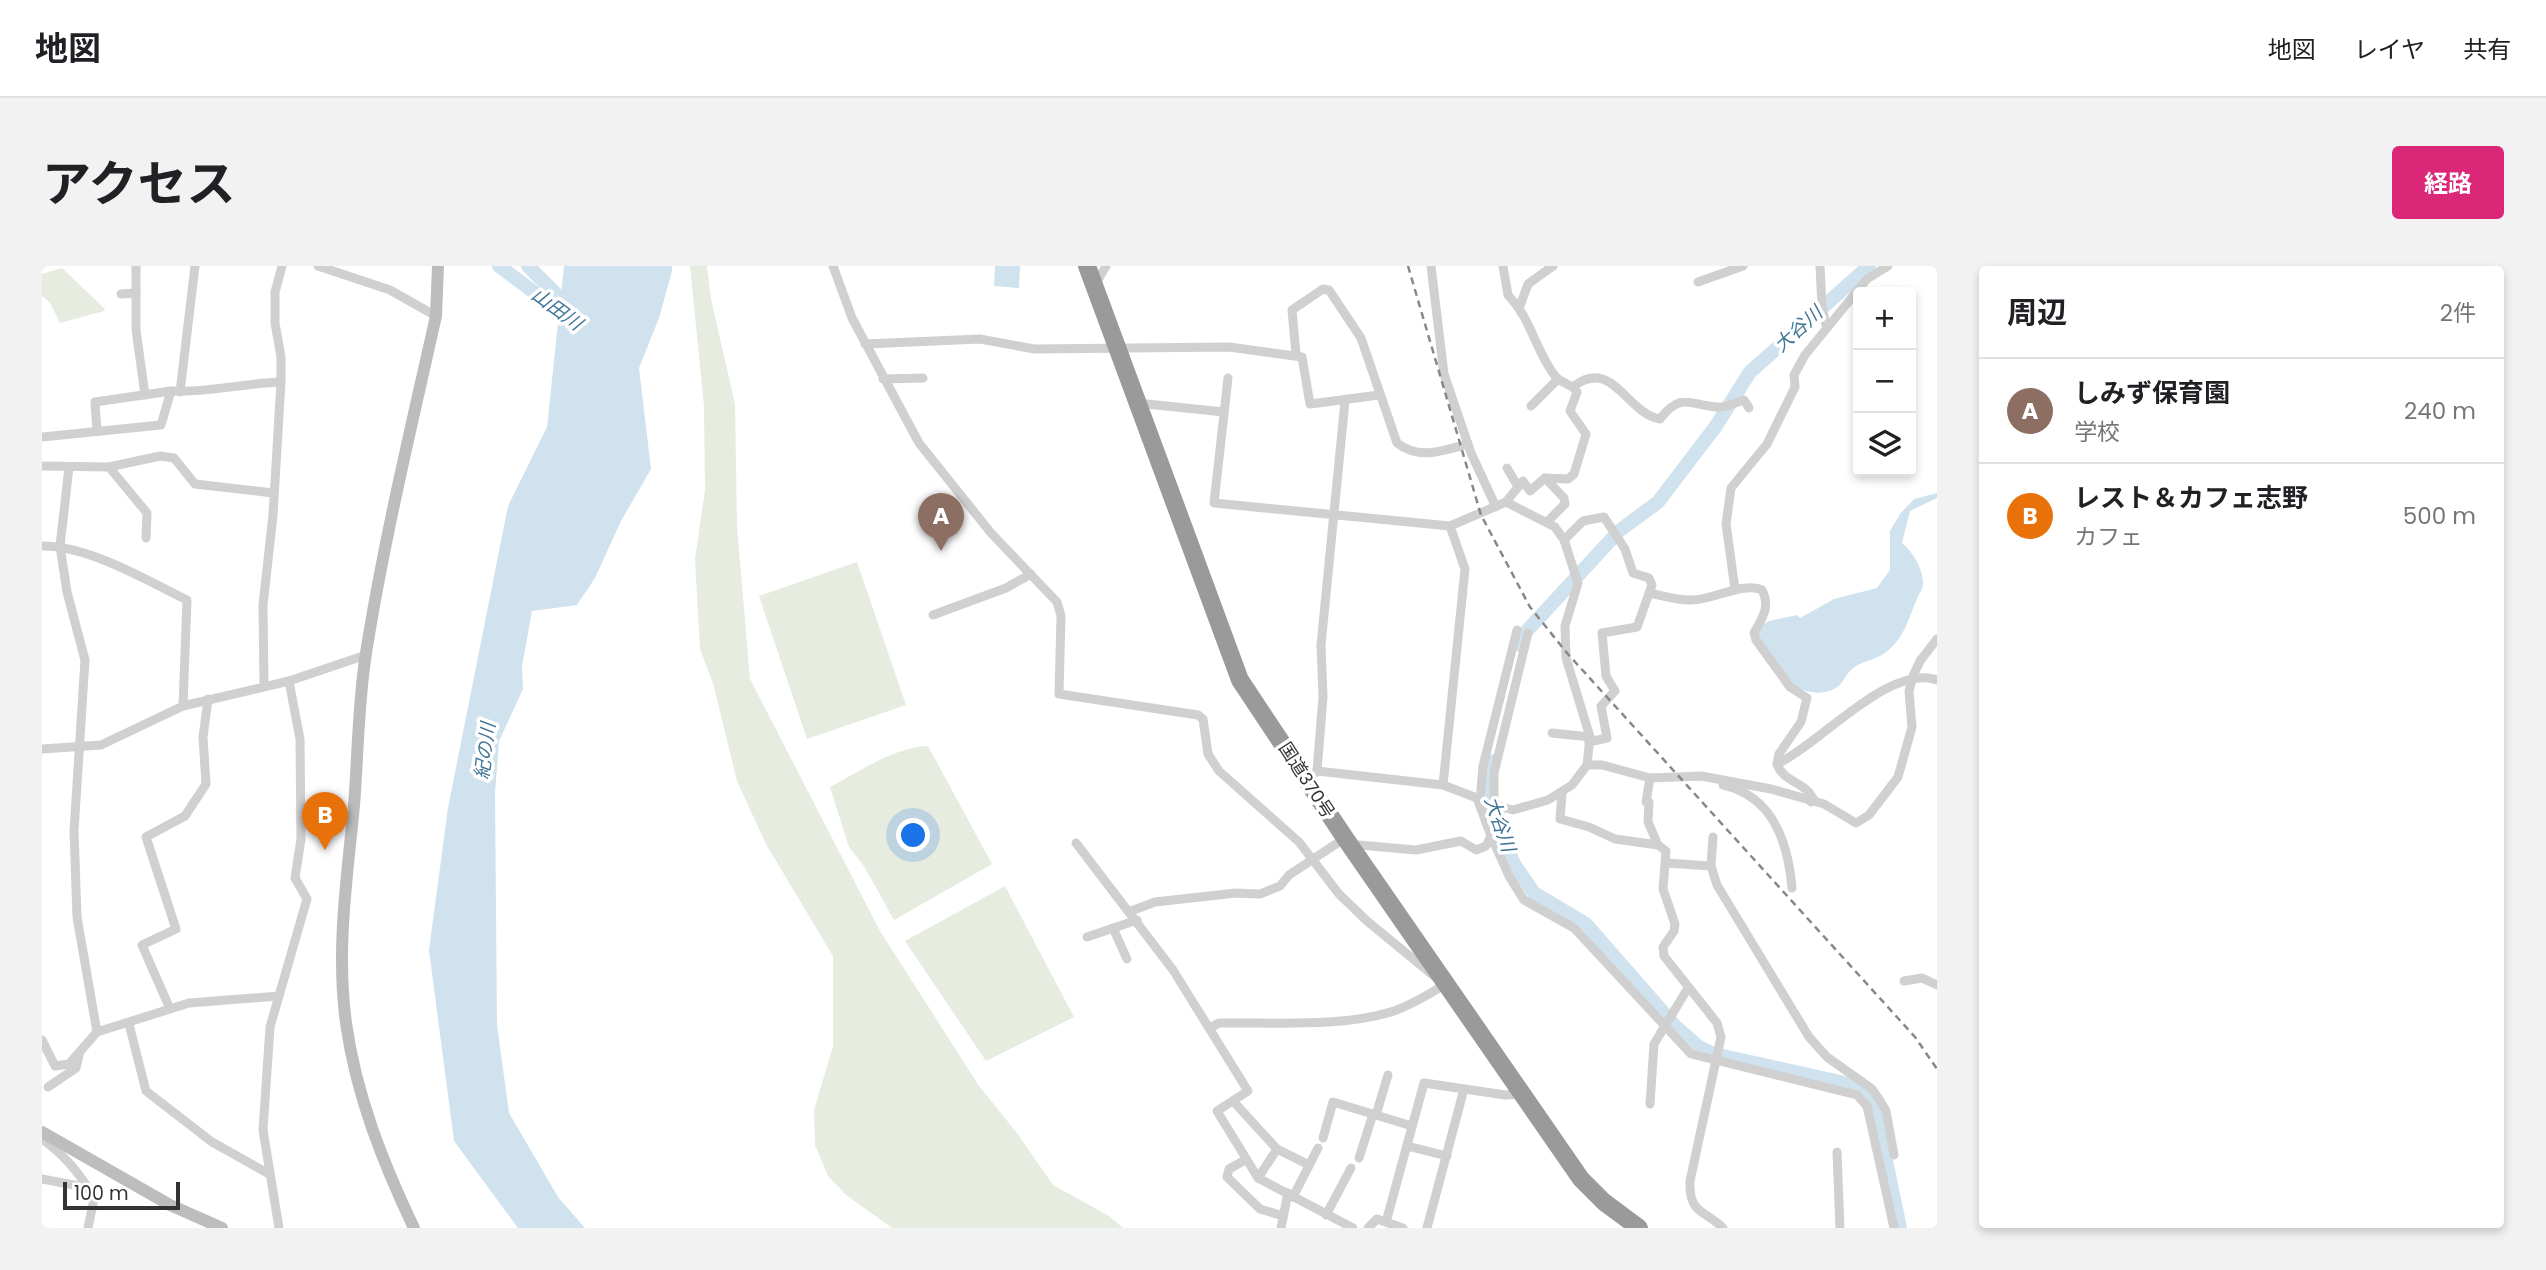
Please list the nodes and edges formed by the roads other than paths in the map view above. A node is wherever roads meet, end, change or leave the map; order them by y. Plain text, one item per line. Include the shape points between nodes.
1 (136, 266) edge
2 (195, 266) edge
3 (282, 266) edge
4 (318, 266) edge
5 (438, 266) edge
6 (832, 266) edge
7 (1087, 266) edge
8 (1106, 266) edge
9 (1431, 266) edge
10 (1503, 266) edge
11 (1553, 266) edge
12 (1741, 266) edge
13 (1820, 266) edge
14 (1888, 266) edge
15 (1698, 282) dead end
16 (1094, 287) junction
17 (136, 293) junction
18 (121, 295) dead end
19 (1520, 306) junction
20 (436, 316) junction
21 (1826, 325) junction
22 (865, 344) junction
23 (1117, 348) junction
24 (1296, 354) junction
25 (923, 378) dead end
26 (1228, 378) dead end
27 (883, 379) junction
28 (1558, 379) junction
29 (281, 382) junction
30 (1574, 386) junction
31 (175, 391) junction
32 (145, 395) junction
33 (1379, 395) junction
34 (1345, 401) junction
35 (1137, 403) junction
36 (1531, 406) dead end
37 (1749, 408) dead end
38 (1224, 412) junction
39 (97, 431) junction
40 (42, 437) edge
41 (1468, 444) junction
42 (42, 466) edge
43 (69, 467) junction
44 (109, 467) junction
45 (1507, 468) dead end
46 (1545, 478) junction
47 (1517, 485) junction
48 (273, 493) junction
49 (1506, 502) junction
50 (1496, 507) junction
51 (1334, 516) junction
52 (1548, 521) junction
53 (1450, 526) junction
54 (146, 538) dead end
55 (1564, 540) junction
56 (42, 546) edge
57 (60, 546) junction
58 (1031, 574) junction
59 (1735, 589) junction
60 (1650, 593) junction
61 (933, 615) dead end
62 (1517, 630) dead end
63 (1528, 633) dead end
64 (1937, 639) edge
65 (366, 655) junction
66 (1913, 676) junction
67 (1937, 680) edge
68 (289, 681) junction
69 (264, 685) junction
70 (208, 699) junction
71 (183, 706) junction
72 (1552, 733) dead end
73 (1589, 739) junction
74 (1788, 744) junction
75 (81, 748) junction
76 (42, 749) edge
77 (1800, 749) junction
78 (1777, 764) junction
79 (1587, 765) junction
80 (1312, 775) junction
81 (1685, 775) junction
82 (1650, 778) junction
83 (1443, 785) junction
84 (1562, 793) junction
85 (1811, 802) junction
86 (1488, 803) junction
87 (1491, 836) junction
88 (1713, 837) dead end
89 (1510, 838) dead end
90 (1076, 843) dead end
91 (1349, 843) junction
92 (1658, 845) junction
93 (1313, 860) junction
94 (1666, 863) junction
95 (1712, 866) junction
96 (1792, 888) dead end
97 (1134, 916) junction
98 (1113, 928) junction
99 (1087, 937) dead end
100 (1127, 959) dead end
101 (1445, 980) junction
102 (1904, 981) dead end
103 (1937, 985) edge
104 (1688, 988) junction
105 (279, 996) junction
106 (170, 1009) junction
107 (129, 1024) junction
108 (1210, 1028) junction
109 (1664, 1028) junction
110 (97, 1032) junction
111 (42, 1040) edge
112 (80, 1051) junction
113 (1718, 1058) junction
114 (1388, 1075) dead end
115 (48, 1087) dead end
116 (1464, 1089) junction
117 (1383, 1091) junction
118 (1394, 1094) dead end
119 (1522, 1094) junction
120 (1233, 1101) junction
121 (1650, 1104) dead end
122 (1375, 1114) junction
123 (1412, 1126) junction
124 (42, 1132) edge
125 (1323, 1138) dead end
126 (42, 1139) edge
127 (1407, 1146) junction
128 (1318, 1148) dead end
129 (1277, 1149) junction
130 (1837, 1152) dead end
131 (1894, 1155) dead end
132 (1447, 1156) junction
133 (1359, 1158) dead end
134 (1245, 1160) junction
135 (1309, 1165) junction
136 (1351, 1168) dead end
137 (269, 1174) junction
138 (1258, 1178) junction
139 (42, 1179) edge
140 (89, 1188) junction
141 (1291, 1195) junction
142 (1326, 1215) junction
143 (1283, 1216) junction
144 (1386, 1222) junction
145 (88, 1228) edge
146 (222, 1228) edge
147 (279, 1228) edge
148 (414, 1228) edge
149 (1281, 1228) edge
150 (1353, 1228) edge
151 (1368, 1228) edge
152 (1403, 1228) edge
153 (1427, 1228) edge
154 (1639, 1228) edge
155 (1723, 1228) edge
156 (1840, 1228) edge
157 (1894, 1228) edge

1 - 17 street
2 - 31 street
3 - 29 street via 275,292
4 - 20 street via 390,290
5 - 20 street
6 - 22 street
7 - 16 highway, 国道370号
8 - 16 street
9 - 41 street via 1444,374
10 - 19 street via 1508,295
11 - 19 street via 1528,285
12 - 15 street
13 - 21 street
14 - 21 street via 1867,279
16 - 23 highway, 国道370号
17 - 18 street
17 - 32 street
19 - 28 street via 1536,345
20 - 65 street
21 - 59 street via 1794,375 1795,387 1767,444 1731,488 1726,524
22 - 23 street via 980,340 1034,349
22 - 27 street
23 - 24 street via 1229,347
23 - 35 highway, 国道370号
24 - 33 street via 1292,310 1323,289 1329,290 1361,338
24 - 34 street via 1302,357 1310,404
25 - 27 street
26 - 38 street
27 - 58 street via 919,443 991,533
28 - 30 street
28 - 36 street
29 - 31 street
29 - 48 street
30 - 37 street via 1588,378 1609,382 1642,412 1660,419 1676,402 1724,407 1744,400
30 - 46 street via 1577,392 1570,411 1586,434 1577,470 1568,479
31 - 32 street
31 - 39 street via 161,425
32 - 39 street via 95,402
33 - 34 street
33 - 41 street via 1397,443 1409,453
34 - 51 street
35 - 38 street
35 - 80 highway, 国道370号 via 1240,680
38 - 51 street via 1214,503
39 - 40 street
41 - 50 street
42 - 43 street
43 - 44 street
43 - 57 street
44 - 48 street via 160,456 174,458 195,484
44 - 54 street via 147,513
45 - 47 street
46 - 47 street via 1530,491 1522,481
46 - 52 street via 1565,504
47 - 49 street
48 - 69 street via 263,605
49 - 50 street
49 - 52 street
50 - 53 street
51 - 53 street
51 - 80 street via 1321,645 1323,697
52 - 55 street
53 - 83 street via 1465,569
55 - 60 street via 1583,521 1604,517 1625,549 1633,573 1649,578
55 - 73 street via 1578,583 1565,626 1566,658
56 - 57 street
57 - 71 street via 88,552 187,600
57 - 75 street via 86,660
58 - 61 street
58 - 93 street via 1060,608 1059,694 1198,715 1203,719 1203,737 1213,764
59 - 60 street via 1688,600
59 - 74 street via 1762,590 1767,599 1755,640 1790,687 1807,698 1801,722
60 - 73 street via 1637,627 1602,633 1603,665 1615,691 1601,706 1608,738
62 - 86 street via 1483,766
63 - 86 street
64 - 66 street
65 - 68 street
65 - 148 street via 343,909 346,1021 354,1066 383,1162
66 - 67 street
66 - 77 street
66 - 85 street via 1909,691 1912,727 1898,777 1870,815 1856,823 1824,804
68 - 69 street
68 - 105 street via 299,739 301,839 295,878 307,899
69 - 70 street
70 - 71 street
70 - 106 street via 203,737 206,784 184,816 146,837 176,929 142,945
71 - 75 street via 100,745
72 - 73 street
73 - 79 street
74 - 77 street
74 - 78 street
75 - 76 street
75 - 110 street via 74,831 77,917
77 - 78 street
78 - 85 street via 1790,781 1808,789
79 - 82 street
79 - 84 street
80 - 83 street
80 - 91 highway, 国道370号
81 - 82 street
81 - 85 street via 1772,789
81 - 96 street via 1728,786 1761,801 1788,851
82 - 92 street via 1648,822
83 - 86 street
84 - 86 street via 1513,810
84 - 92 street via 1560,819 1566,823 1590,827 1615,839
86 - 87 street
86 - 89 street
87 - 91 street via 1486,846 1476,850 1461,841 1416,850
87 - 109 street via 1524,900 1574,928
88 - 95 street
90 - 97 street
91 - 93 street
91 - 101 highway, 国道370号
92 - 94 street via 1666,850
93 - 97 street via 1280,886 1259,894 1155,902
93 - 101 street via 1367,921 1433,976
94 - 95 street
94 - 104 street via 1663,889 1675,924 1663,947 1664,956
95 - 131 street via 1717,885 1810,1037 1827,1057 1879,1099
97 - 98 street
97 - 108 street
98 - 99 street
98 - 100 street
101 - 108 street via 1413,1004 1391,1012 1331,1020 1219,1023
101 - 119 highway, 国道370号
102 - 103 street via 1922,978
104 - 109 street
104 - 113 street via 1717,1023 1721,1037
105 - 106 street via 189,1003
105 - 137 street via 270,1027 263,1130
106 - 107 street
107 - 110 street
107 - 137 street via 146,1091 212,1142
108 - 120 street via 1248,1091
109 - 113 street via 1691,1054
109 - 121 street via 1654,1044
110 - 112 street
111 - 112 street via 55,1066 69,1064
112 - 115 street via 76,1068
113 - 155 street via 1690,1192 1693,1206
113 - 157 street via 1857,1095 1867,1106
114 - 117 street
116 - 119 street
116 - 123 street via 1424,1083
116 - 132 street
117 - 118 street
117 - 122 street
119 - 154 highway, 国道370号 via 1581,1179
120 - 129 street
120 - 134 street via 1217,1111
122 - 123 street
122 - 125 street via 1333,1102
122 - 133 street
123 - 127 street
124 - 146 street via 170,1205
126 - 140 street
127 - 132 street
127 - 144 street
128 - 135 street
129 - 135 street
129 - 138 street
130 - 156 street
132 - 153 street
134 - 138 street
134 - 143 street via 1229,1169 1227,1177 1260,1209
135 - 141 street
136 - 142 street
137 - 147 street
138 - 141 street
139 - 140 street
140 - 145 street via 94,1199
141 - 142 street
141 - 143 street
142 - 150 street
143 - 149 street
144 - 151 street via 1377,1219
144 - 152 street

